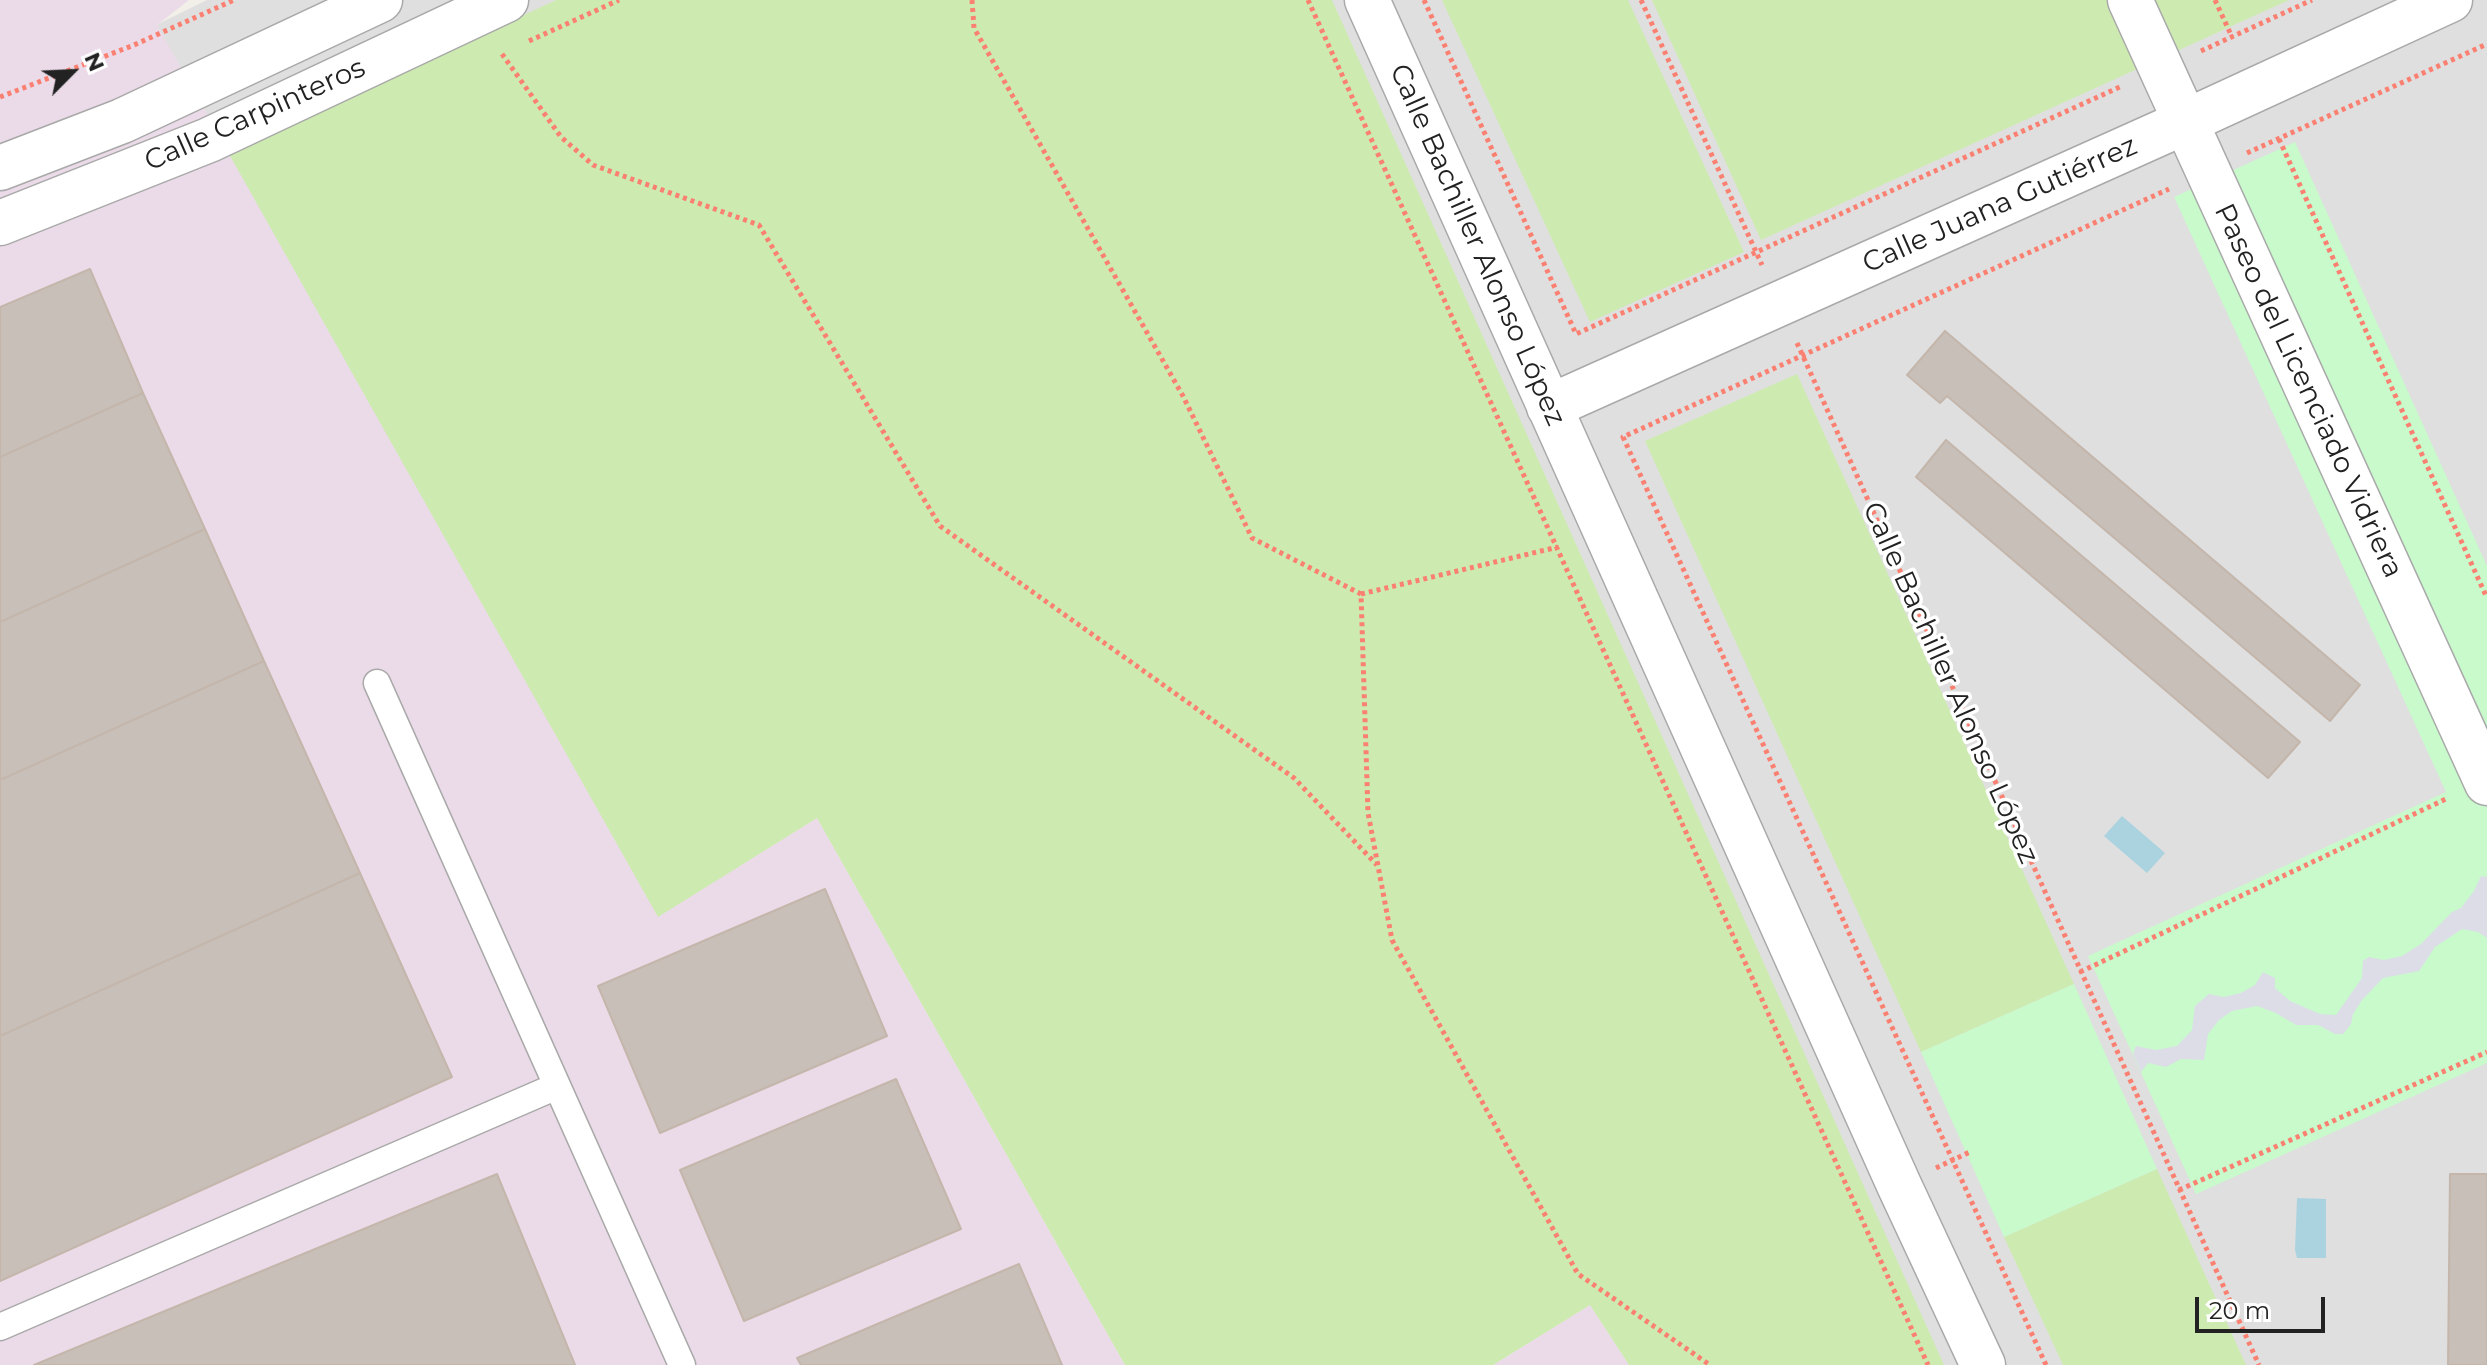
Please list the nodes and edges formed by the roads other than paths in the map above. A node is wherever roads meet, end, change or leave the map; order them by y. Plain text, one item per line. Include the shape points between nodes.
1 (380, 0) edge
2 (506, 0) edge
3 (1367, 0) edge
4 (2130, 0) edge
5 (2450, 0) edge
6 (2185, 122) junction
7 (0, 168) edge
8 (0, 223) edge
9 (1549, 407) junction
10 (377, 683) dead end
11 (2487, 782) edge
12 (557, 1086) junction
13 (0, 1327) edge
14 (682, 1365) edge
15 (1983, 1365) edge

1 - 7 street, Calle Carpinteros via 122,121
2 - 8 street, Calle Carpinteros via 209,140
3 - 9 street, Calle Bachiller Alonso López
4 - 6 street, Paseo del Licenciado Vidriera
5 - 6 street, Calle Juana Gutiérrez
6 - 9 street, Calle Juana Gutiérrez
6 - 11 street, Paseo del Licenciado Vidriera
9 - 15 street, Calle Bachiller Alonso López
10 - 12 lane
12 - 13 lane
12 - 14 lane

